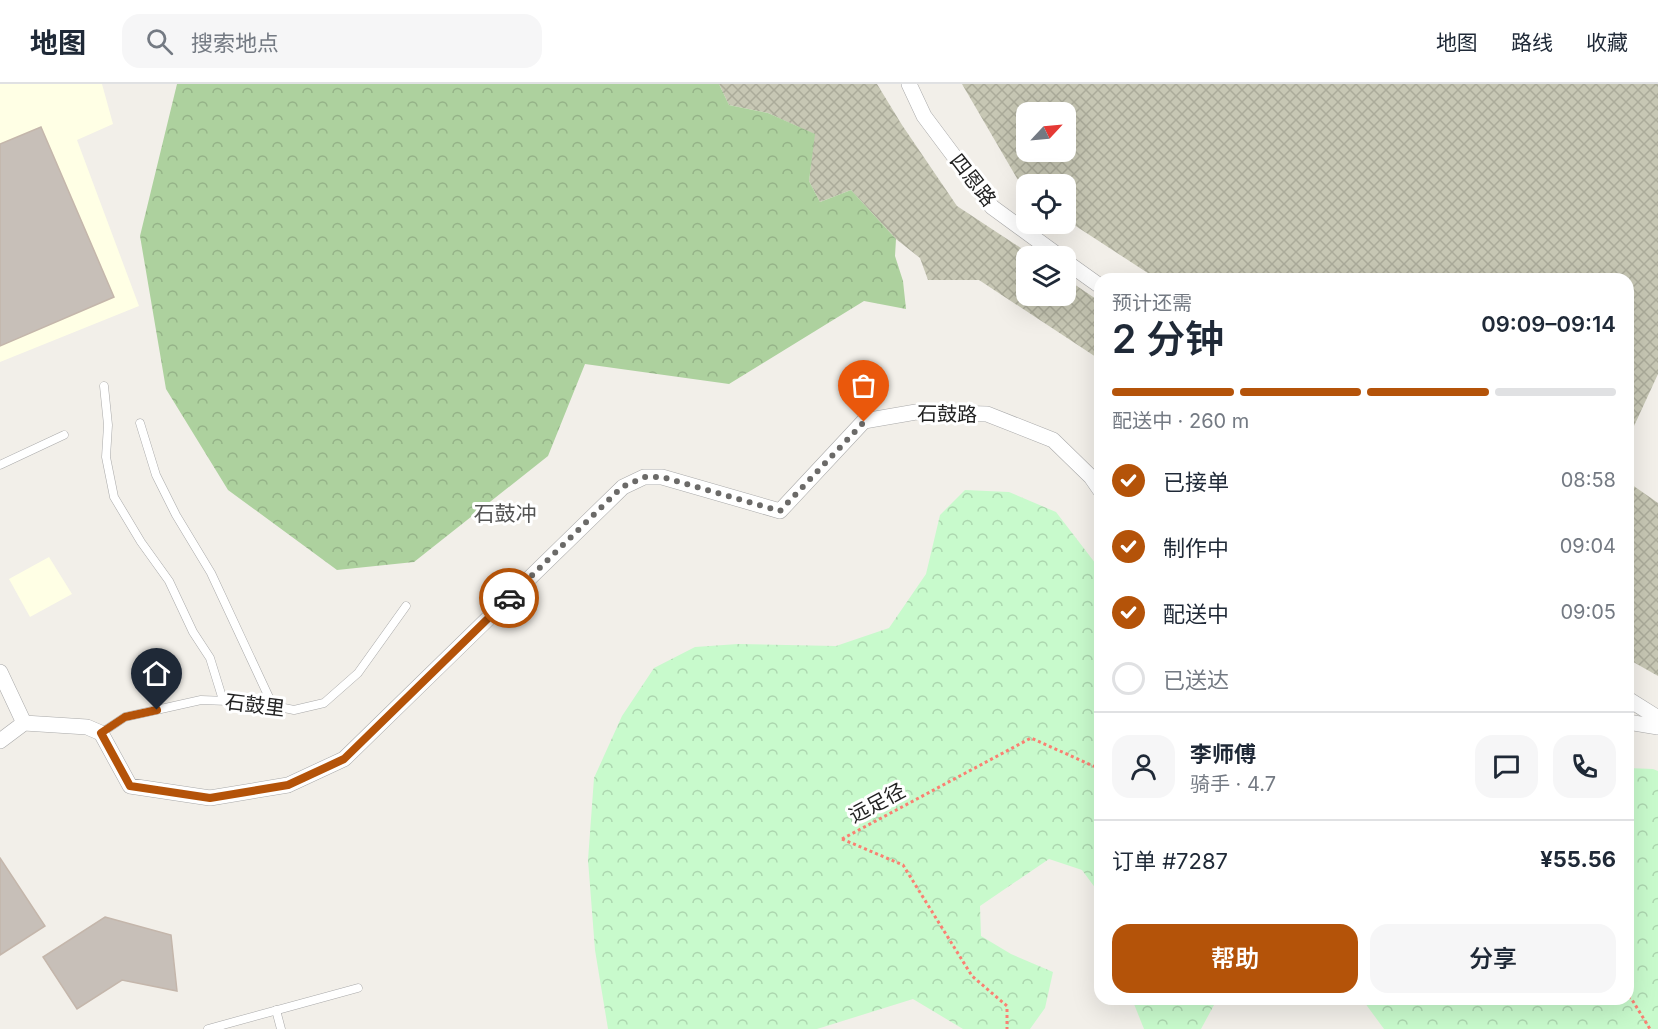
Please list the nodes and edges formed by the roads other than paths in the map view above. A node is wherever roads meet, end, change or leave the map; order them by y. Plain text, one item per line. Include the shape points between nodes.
1 (909, 84) edge
2 (1045, 246) edge
3 (1076, 269) edge
4 (1094, 282) edge
5 (104, 386) dead end
6 (140, 423) dead end
7 (64, 435) dead end
8 (0, 465) edge
9 (1094, 481) edge
10 (406, 606) dead end
11 (0, 672) edge
12 (223, 700) junction
13 (1634, 703) edge
14 (273, 706) junction
15 (1658, 718) edge
16 (24, 723) junction
17 (1634, 723) edge
18 (1658, 727) edge
19 (101, 733) junction
20 (0, 741) edge
21 (358, 988) dead end
22 (276, 1010) junction
23 (208, 1029) edge
24 (281, 1029) edge

1 - 2 street, 四恩路 via 924,116 992,207
3 - 4 street
5 - 12 lane via 106,457 114,497 169,581 210,658
6 - 14 lane via 156,475 211,573
7 - 8 lane
9 - 19 street, 石鼓路 via 1053,440 987,414 916,412 864,422 780,511 662,477 645,477 622,487 344,759 288,785 210,798 130,786
10 - 14 lane, 石鼓里 via 358,673 324,703 294,710
11 - 16 street
12 - 14 lane, 石鼓里
12 - 19 lane, 石鼓里 via 201,700 125,717
13 - 15 street
16 - 19 street via 87,727
16 - 20 street
17 - 18 street
21 - 22 lane
22 - 23 lane
22 - 24 lane

